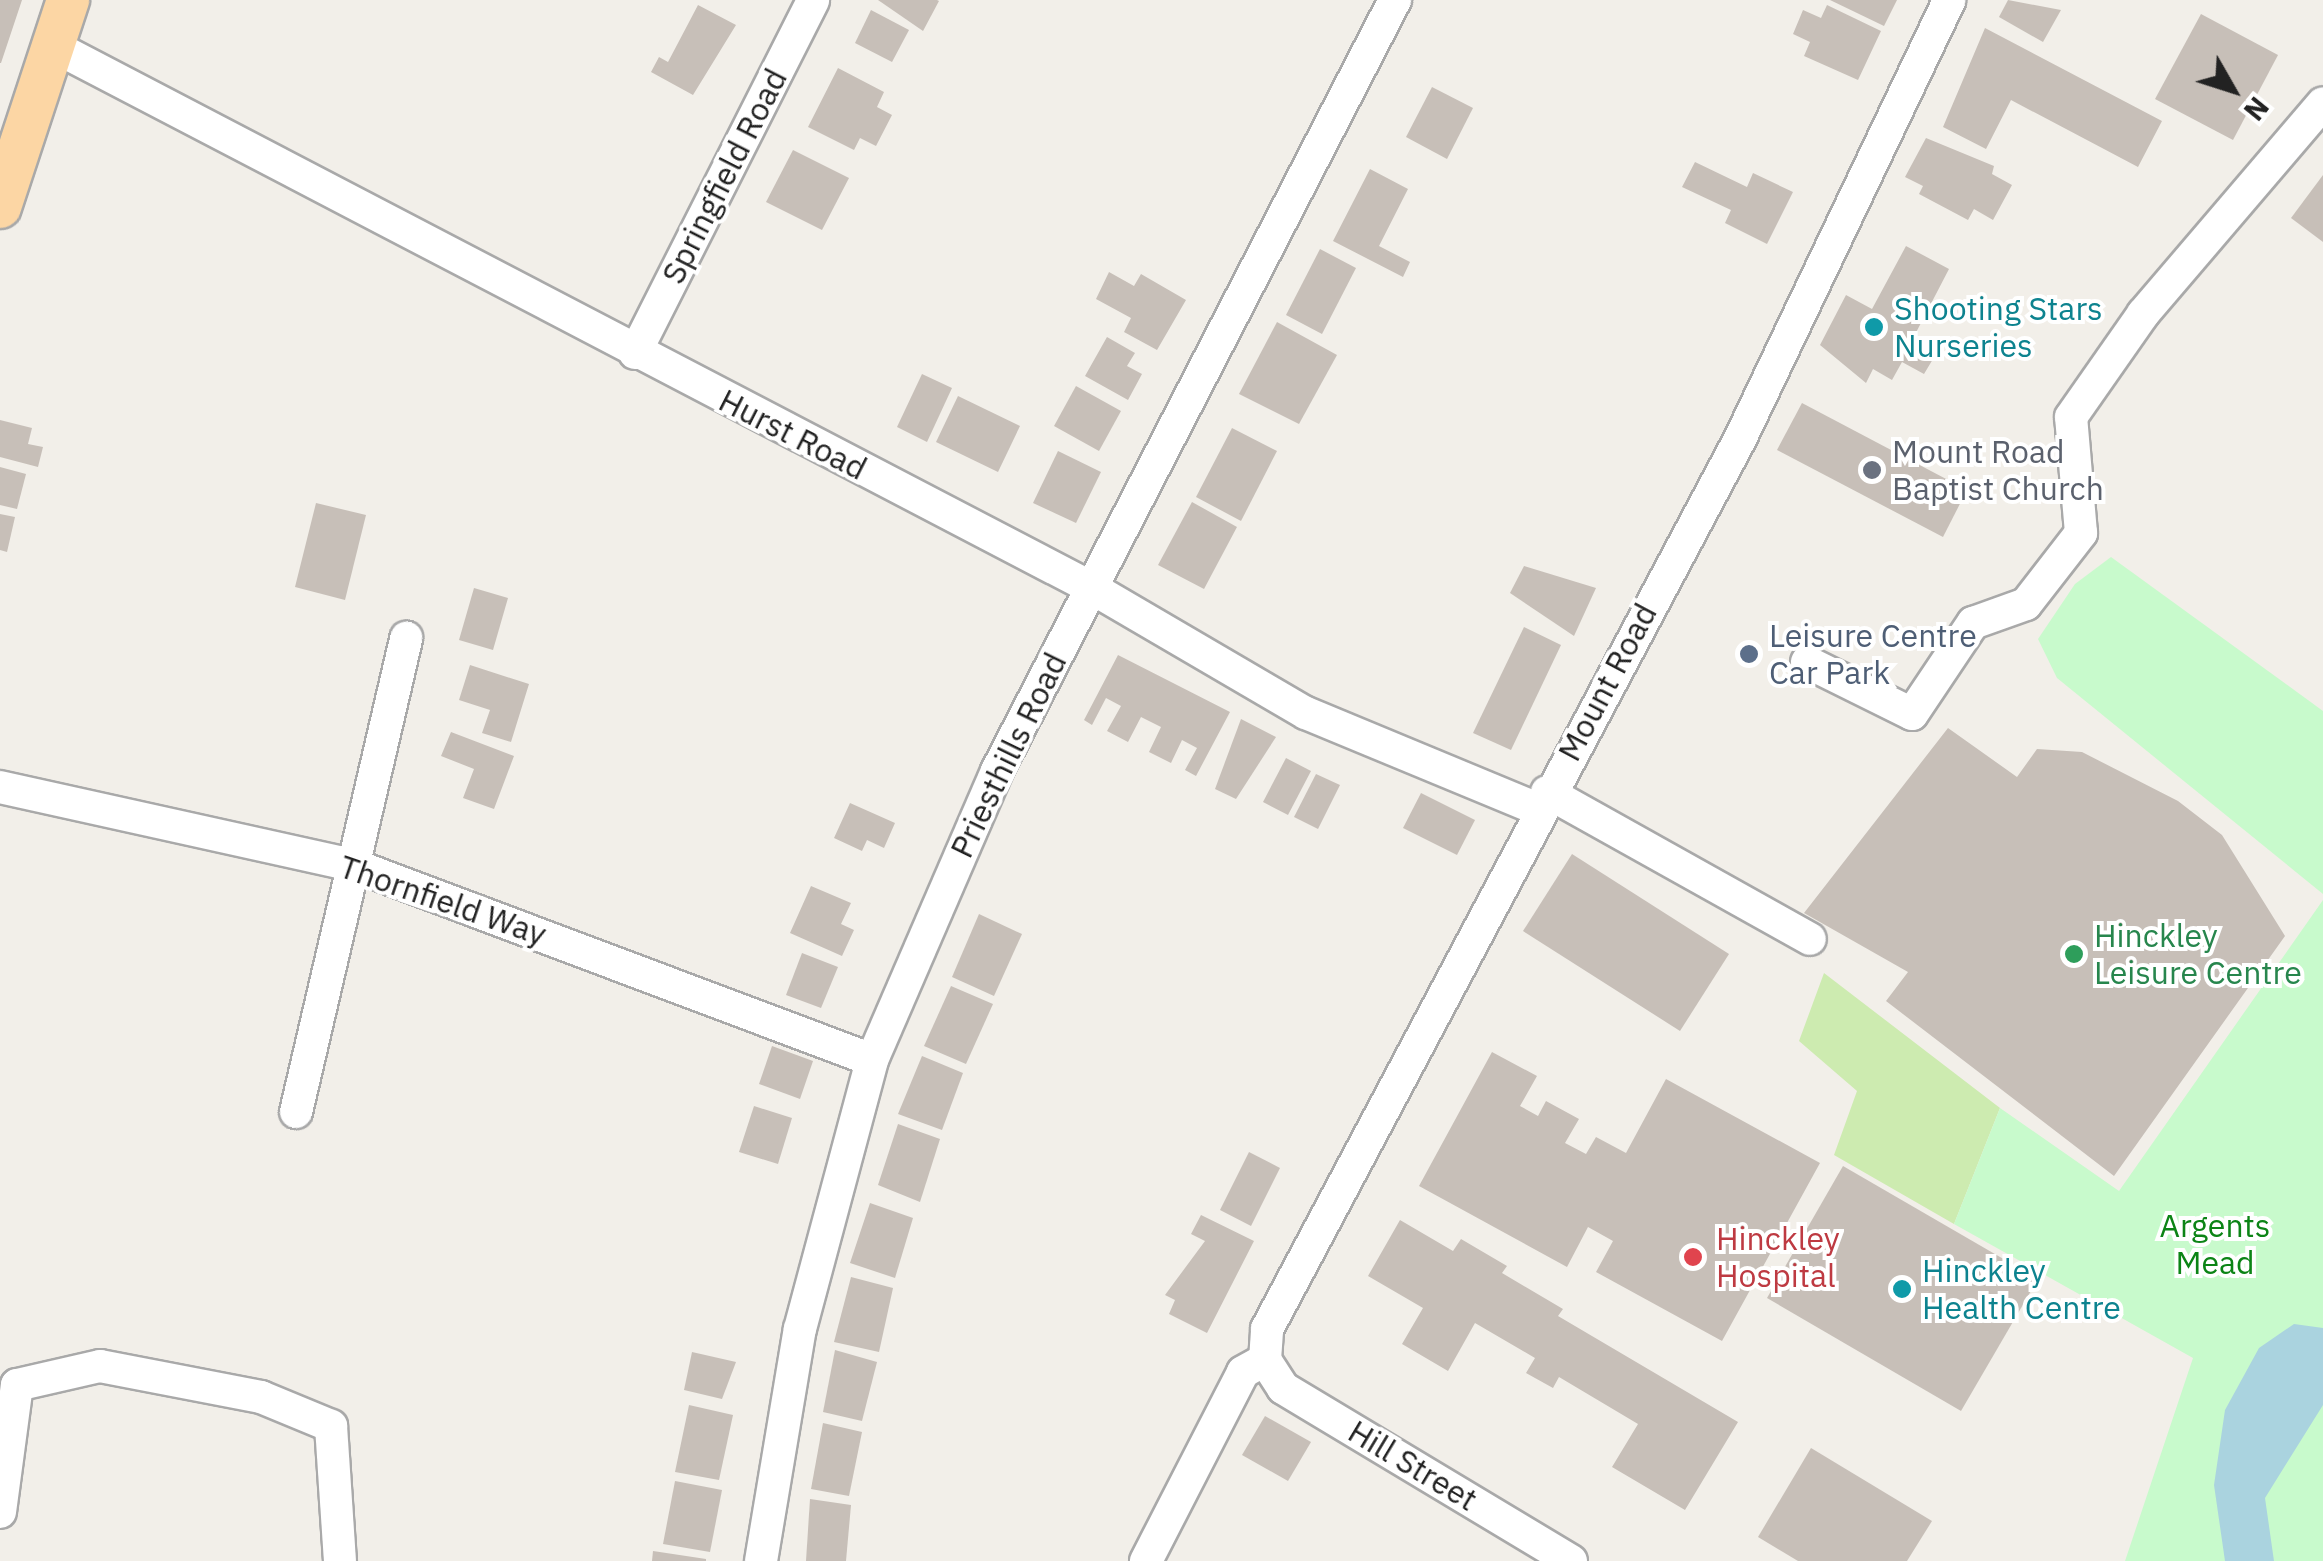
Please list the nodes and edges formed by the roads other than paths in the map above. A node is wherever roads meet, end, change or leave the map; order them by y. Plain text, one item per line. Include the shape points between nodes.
1 (68, 0) edge
2 (813, 0) edge
3 (1395, 0) edge
4 (1949, 0) edge
5 (53, 46) junction
6 (2323, 103) edge
7 (0, 207) edge
8 (635, 352) junction
9 (1090, 587) junction
10 (406, 638) dead end
11 (1807, 662) dead end
12 (0, 787) edge
13 (1543, 801) junction
14 (356, 866) junction
15 (1810, 939) dead end
16 (872, 1060) junction
17 (296, 1112) dead end
18 (1264, 1360) junction
19 (0, 1512) edge
20 (340, 1561) edge
21 (761, 1561) edge
22 (1146, 1561) edge
23 (1571, 1561) edge

1 - 5 main road
2 - 8 street, Springfield Road
3 - 9 street, Priesthills Road
4 - 13 street, Mount Road via 1741,436
5 - 7 main road
5 - 8 street, Hurst Road
6 - 11 street via 2142,314 2071,417 2081,533 2026,604 1973,624 1912,714
8 - 9 street, Hurst Road
9 - 13 street, Hurst Road via 1306,713
9 - 16 street, Priesthills Road via 968,833
10 - 14 street
12 - 14 street, Thornfield Way
13 - 15 street, Hurst Road
13 - 18 street, Mount Road via 1266,1329
14 - 16 street, Thornfield Way
14 - 17 street
16 - 21 street, Priesthills Road via 800,1329
18 - 22 street via 1243,1372
18 - 23 street, Hill Street via 1283,1388
19 - 20 street via 17,1385 100,1366 261,1397 331,1426

